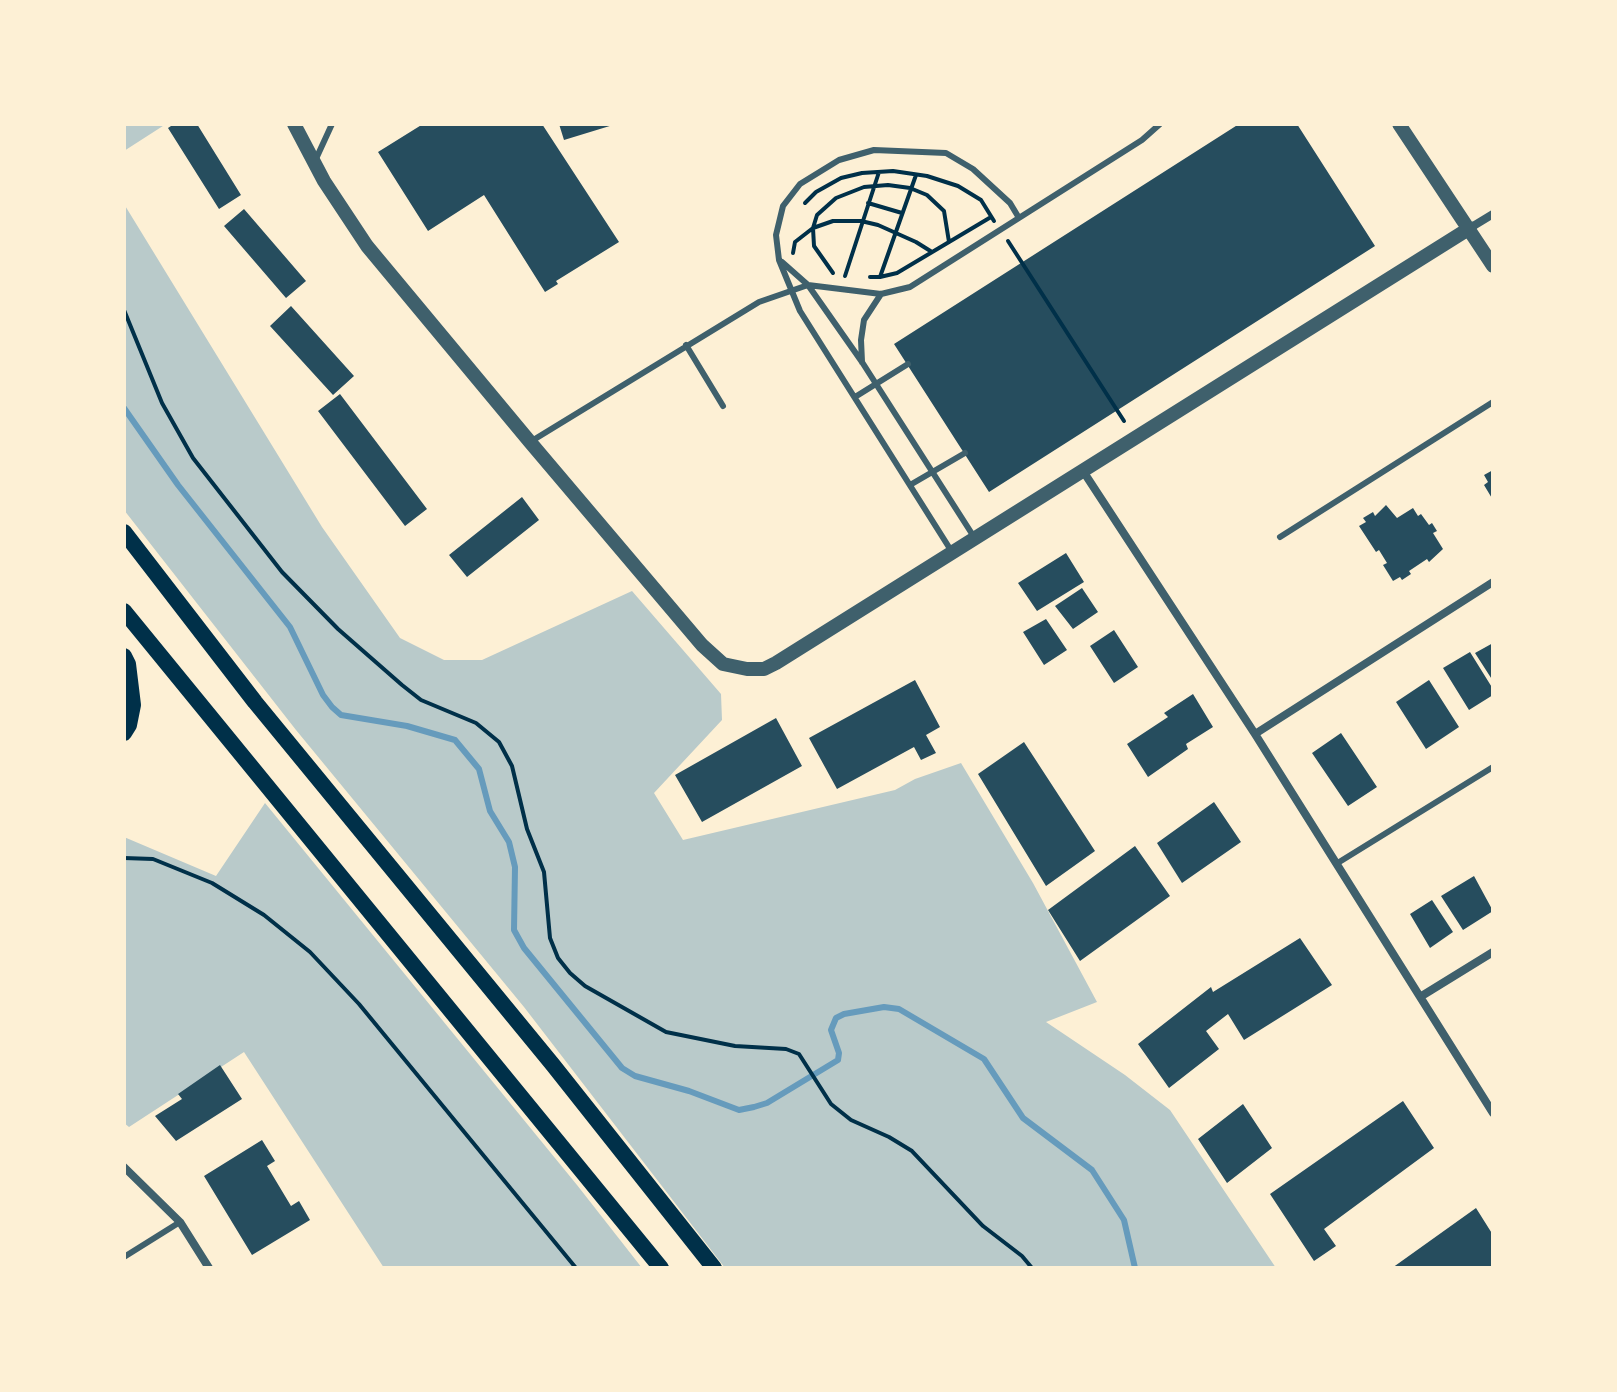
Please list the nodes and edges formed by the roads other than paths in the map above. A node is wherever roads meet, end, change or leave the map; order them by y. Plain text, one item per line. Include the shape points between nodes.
1 (294, 124) edge
2 (332, 124) edge
3 (1160, 124) edge
4 (1399, 124) edge
5 (314, 164) junction
6 (1493, 214) edge
7 (1019, 218) junction
8 (1470, 228) junction
9 (779, 260) junction
10 (1493, 266) edge
11 (808, 285) junction
12 (792, 290) junction
13 (881, 294) junction
14 (686, 345) junction
15 (862, 362) junction
16 (908, 364) dead end
17 (876, 384) junction
18 (855, 397) junction
19 (1493, 402) edge
20 (723, 406) dead end
21 (530, 442) junction
22 (965, 453) dead end
23 (1083, 471) junction
24 (931, 472) junction
25 (910, 485) junction
26 (124, 532) edge
27 (1280, 537) dead end
28 (975, 539) junction
29 (953, 553) junction
30 (1493, 582) edge
31 (124, 611) edge
32 (124, 656) edge
33 (124, 733) edge
34 (1255, 734) junction
35 (1493, 767) edge
36 (1336, 864) junction
37 (1493, 952) edge
38 (1420, 997) junction
39 (1493, 1113) edge
40 (124, 1167) edge
41 (180, 1222) junction
42 (124, 1257) edge
43 (209, 1268) edge
44 (661, 1268) edge
45 (714, 1268) edge

1 - 5 street
2 - 5 lane
3 - 7 lane
4 - 8 street
5 - 21 street via 367,246
6 - 8 street
7 - 9 lane via 973,169 946,153 874,150 839,160 800,184 783,206 776,235
7 - 13 lane via 910,287
8 - 10 street
8 - 23 street
9 - 11 lane
9 - 12 lane
11 - 12 lane
11 - 13 lane
11 - 15 lane
12 - 14 lane via 746,308
12 - 18 lane
13 - 15 lane via 864,320
14 - 20 lane
14 - 21 lane
15 - 17 lane
16 - 17 lane
17 - 18 lane
17 - 24 lane
18 - 25 lane
19 - 27 lane
21 - 29 street via 723,664 764,669
22 - 24 lane
23 - 28 street
23 - 34 street
24 - 25 lane
24 - 28 lane
25 - 29 lane
26 - 45 main road via 255,702
28 - 29 street
30 - 34 street
31 - 44 main road
32 - 33 main road via 133,705
34 - 36 street
35 - 36 lane
36 - 38 street
37 - 38 street
38 - 39 street
40 - 41 street
41 - 42 lane
41 - 43 street

